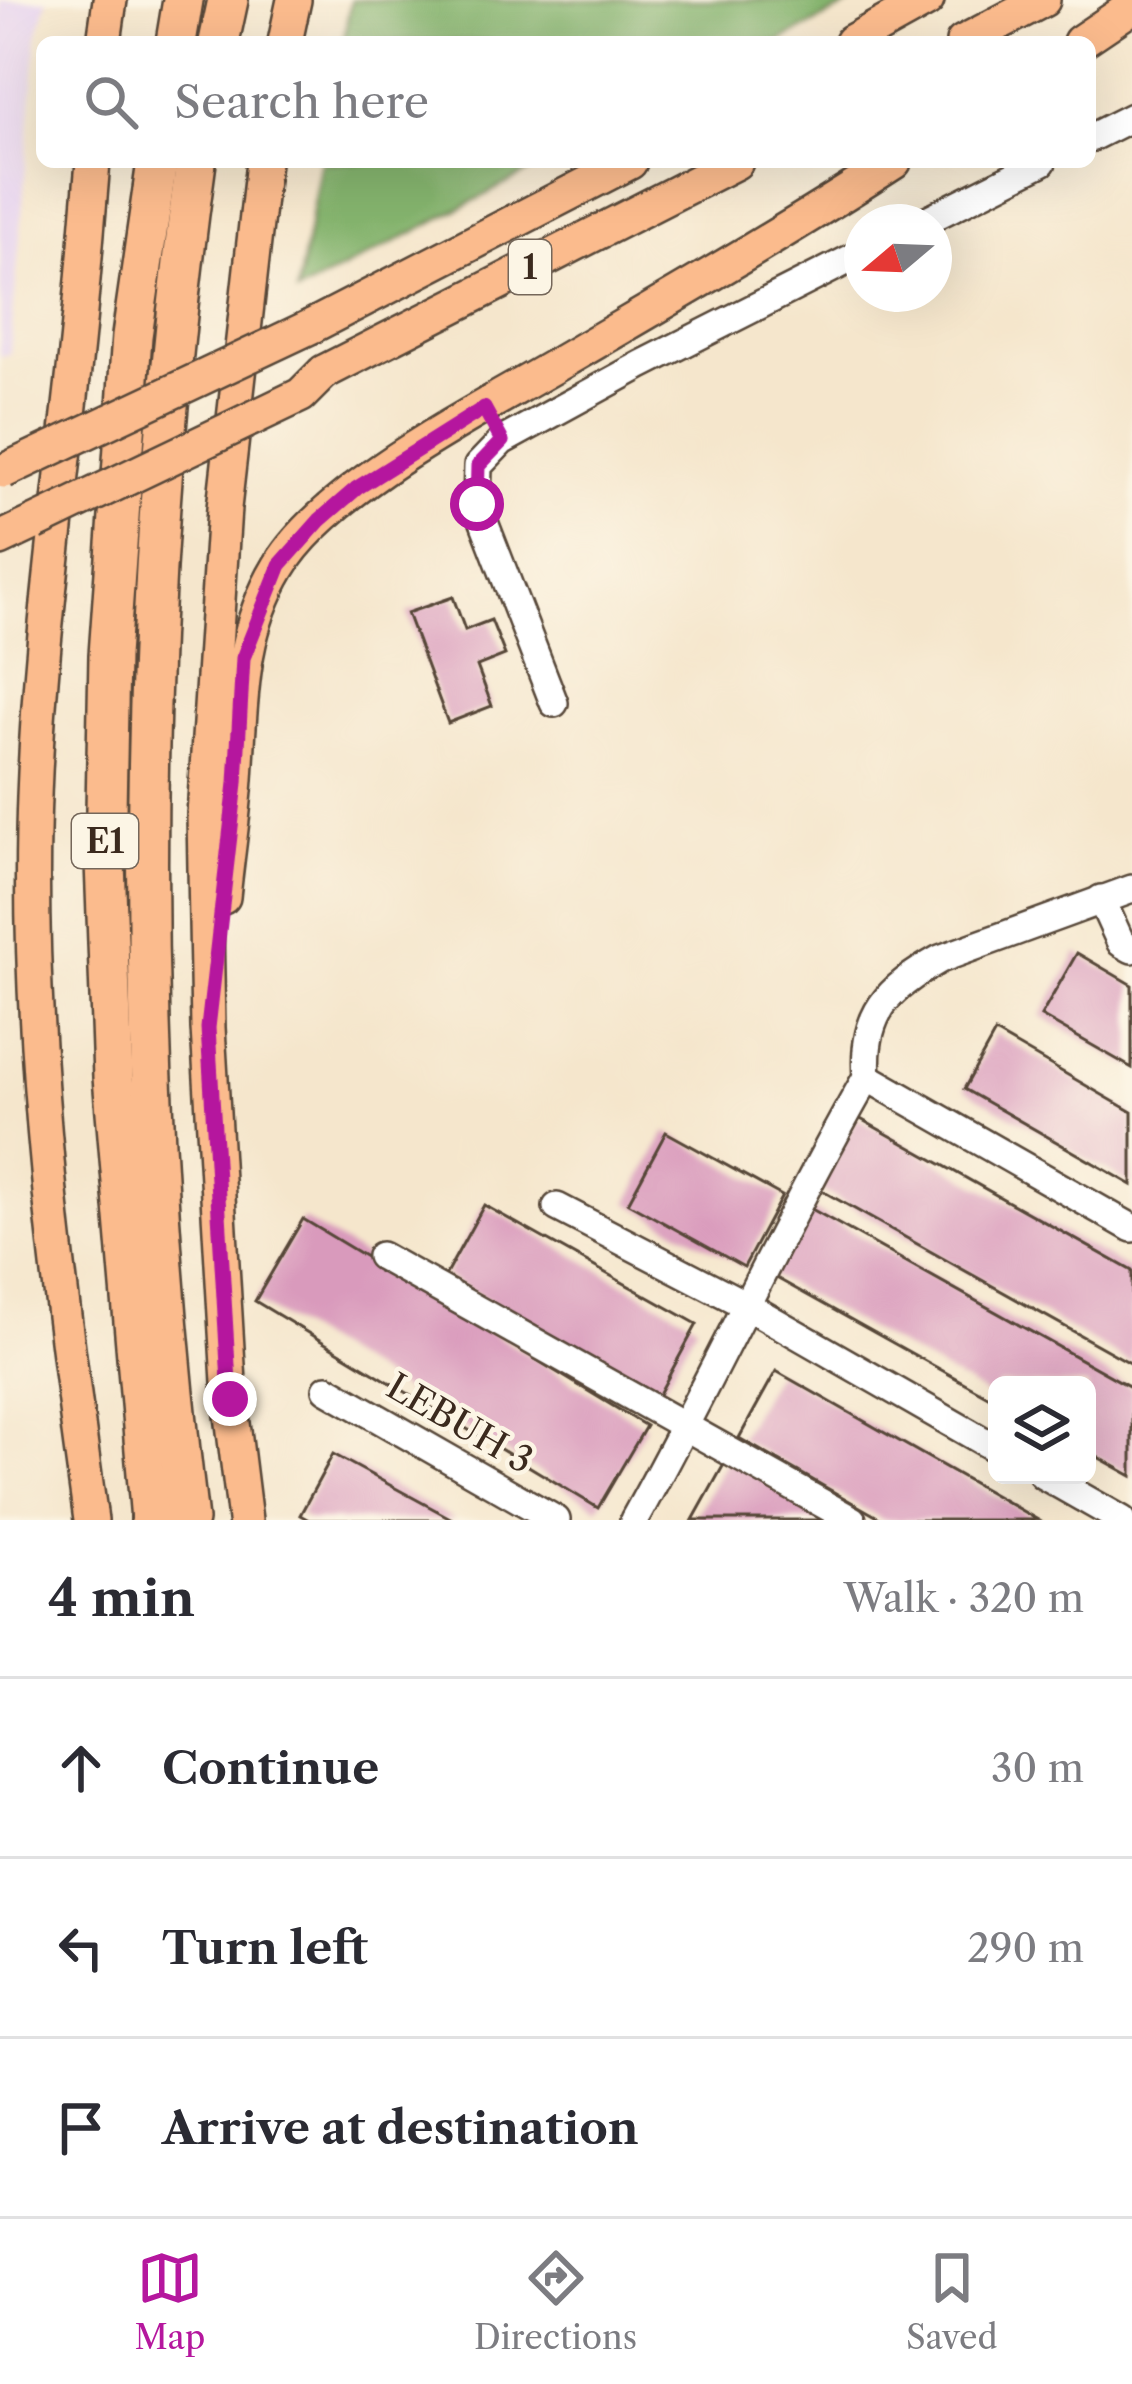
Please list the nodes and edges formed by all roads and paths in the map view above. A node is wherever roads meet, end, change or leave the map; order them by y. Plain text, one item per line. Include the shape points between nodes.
1 (105, 0) edge
2 (183, 0) edge
3 (228, 0) edge
4 (294, 0) edge
5 (927, 0) edge
6 (1042, 0) edge
7 (1132, 7) edge
8 (103, 36) edge
9 (177, 36) edge
10 (220, 36) edge
11 (285, 36) edge
12 (862, 36) edge
13 (974, 36) edge
14 (1088, 36) edge
15 (1132, 116) edge
16 (1096, 135) edge
17 (92, 168) edge
18 (156, 168) edge
19 (195, 168) edge
20 (261, 168) edge
21 (618, 168) edge
22 (724, 168) edge
23 (885, 168) edge
24 (1030, 168) edge
25 (952, 207) edge
26 (844, 262) edge
27 (484, 408) junction
28 (502, 441) junction
29 (2, 472) edge
30 (21, 515) edge
31 (0, 539) edge
32 (554, 703) dead end
33 (1132, 889) edge
34 (1101, 899) junction
35 (1132, 949) edge
36 (208, 1028) junction
37 (867, 1077) junction
38 (557, 1207) dead end
39 (1132, 1228) edge
40 (381, 1256) dead end
41 (744, 1304) junction
42 (327, 1389) dead end
43 (686, 1427) junction
44 (988, 1443) edge
45 (1059, 1484) edge
46 (91, 1520) edge
47 (151, 1520) edge
48 (188, 1520) edge
49 (245, 1520) edge
50 (556, 1520) edge
51 (634, 1520) edge
52 (852, 1520) edge
53 (1121, 1520) edge

1 - 8 main road
2 - 9 highway
3 - 10 highway
4 - 11 main road
5 - 12 main road
6 - 13 main road
7 - 14 main road
15 - 16 street
17 - 46 main road via 45,614 33,833 36,1007
18 - 47 highway, E1 via 132,336 109,656 105,862 113,1077
19 - 48 highway, E1 via 174,322 145,874 149,1085
20 - 36 main road via 224,508 204,815
21 - 29 main road, 1, bridge via 312,326
22 - 30 main road, 1, bridge via 324,372 301,394
23 - 27 main road
24 - 25 street
26 - 28 street
27 - 28 street
27 - 36 main road via 357,488 280,565 262,602 243,658
28 - 32 street via 478,466 477,504
30 - 31 main road, 1
33 - 34 street
34 - 35 street via 1121,943
34 - 37 street via 914,973 871,1023
36 - 49 main road
37 - 39 street
37 - 41 street
38 - 41 street
40 - 43 street
41 - 43 street
41 - 44 street
42 - 50 street, LEBUH 3
43 - 51 street
43 - 52 street
45 - 53 street

